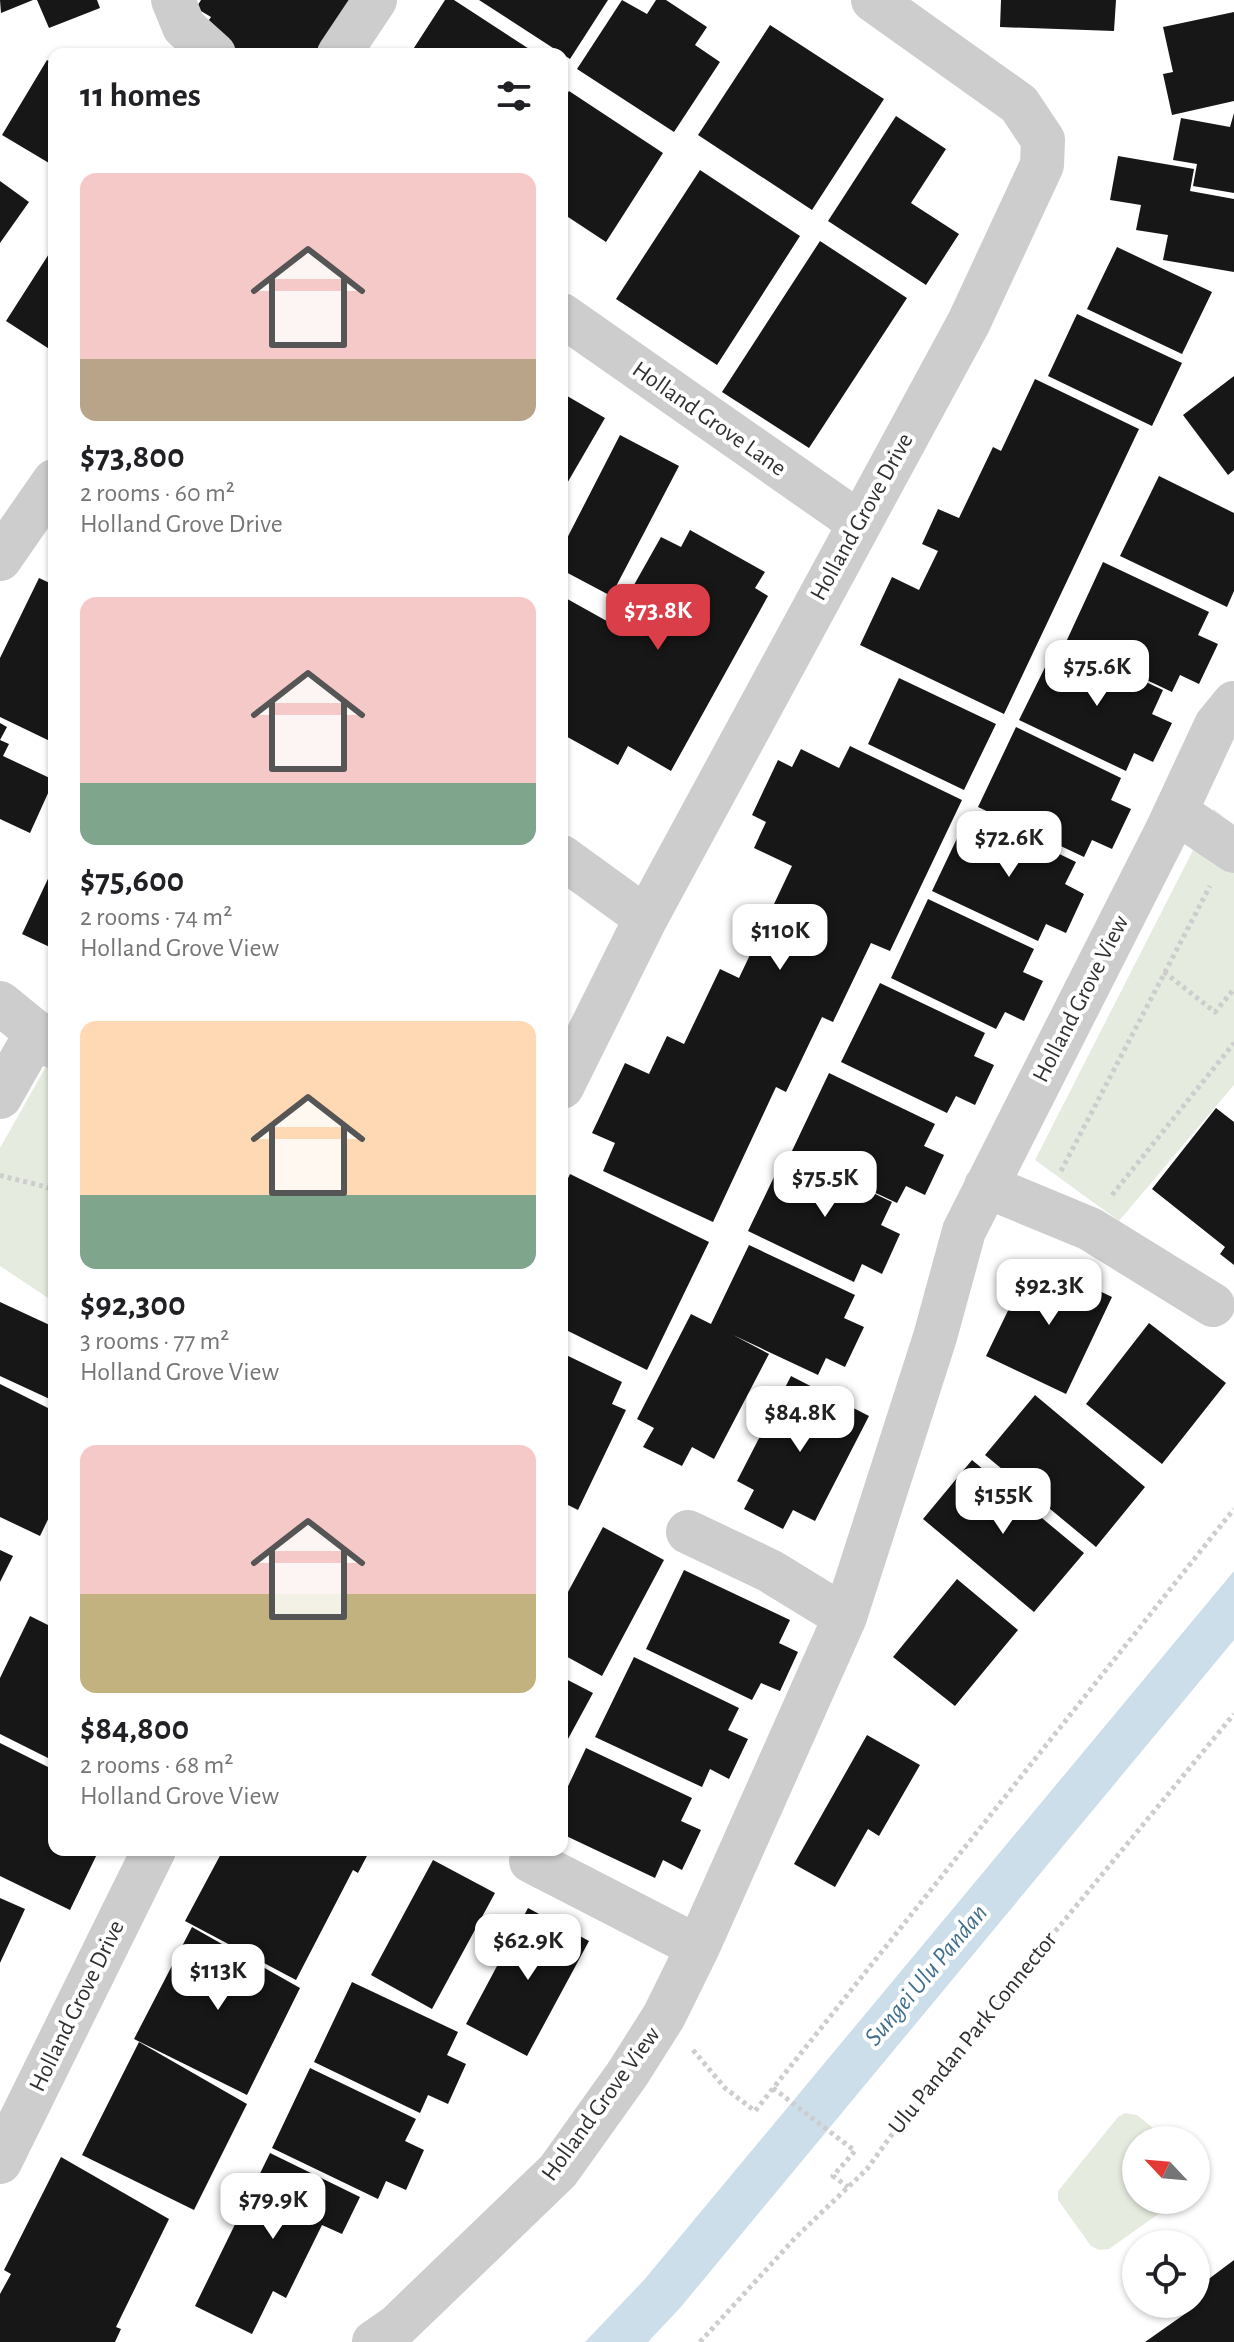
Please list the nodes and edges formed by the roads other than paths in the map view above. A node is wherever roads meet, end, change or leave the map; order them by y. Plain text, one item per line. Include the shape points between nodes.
1 (173, 0) edge
2 (375, 0) edge
3 (873, 0) edge
4 (207, 48) edge
5 (343, 48) edge
6 (568, 319) edge
7 (48, 490) edge
8 (858, 522) junction
9 (0, 559) edge
10 (1234, 703) edge
11 (1176, 812) junction
12 (568, 861) edge
13 (1222, 868) edge
14 (646, 918) junction
15 (0, 1003) edge
16 (46, 1040) edge
17 (568, 1075) edge
18 (0, 1097) edge
19 (986, 1186) junction
20 (1213, 1305) dead end
21 (688, 1532) dead end
22 (845, 1617) junction
23 (151, 1856) edge
24 (531, 1861) dead end
25 (698, 1947) junction
26 (0, 2162) edge
27 (374, 2342) edge

1 - 4 street via 184,27
2 - 5 street
3 - 8 street, Holland Grove Drive via 1019,104 1043,140 1042,165 999,263
6 - 8 street, Holland Grove Lane
7 - 9 street
8 - 14 street, Holland Grove Drive
10 - 11 street, Holland Grove View via 1216,725
11 - 13 street
11 - 19 street, Holland Grove View
12 - 14 street
14 - 17 street, Holland Grove Drive
15 - 16 street
16 - 18 street
19 - 20 street via 1090,1229
19 - 22 street, Holland Grove View via 964,1231
21 - 22 street via 770,1571
22 - 25 street, Holland Grove View
23 - 26 street, Holland Grove Drive
24 - 25 street
25 - 27 street, Holland Grove View via 636,2062 558,2171 418,2307

